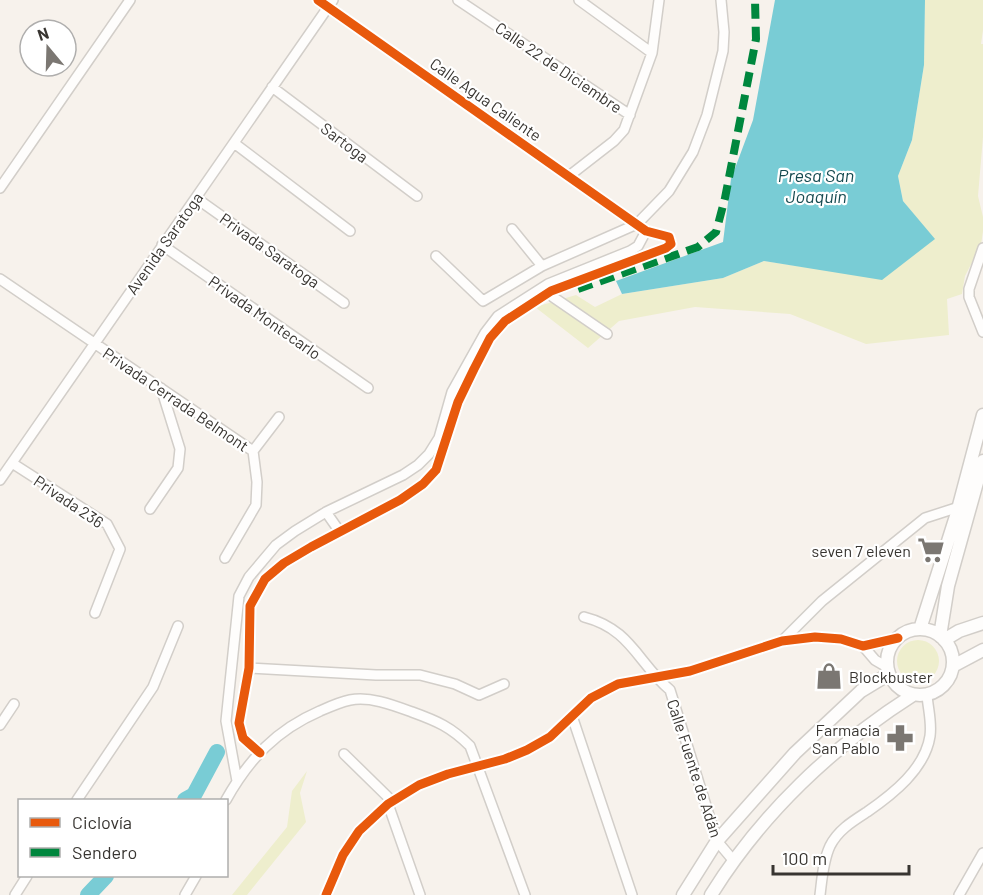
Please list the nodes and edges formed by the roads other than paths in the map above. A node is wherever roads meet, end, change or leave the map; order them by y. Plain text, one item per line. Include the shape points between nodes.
1 (130, 0) edge
2 (318, 0) edge
3 (458, 0) edge
4 (579, 0) edge
5 (659, 0) edge
6 (721, 0) edge
7 (331, 4) edge
8 (652, 53) junction
9 (272, 87) junction
10 (630, 115) junction
11 (234, 143) junction
12 (569, 176) junction
13 (0, 188) edge
14 (417, 196) dead end
15 (196, 198) junction
16 (637, 224) junction
17 (512, 229) dead end
18 (350, 231) dead end
19 (646, 231) junction
20 (162, 245) junction
21 (983, 248) edge
22 (436, 255) dead end
23 (542, 266) junction
24 (0, 279) edge
25 (549, 287) junction
26 (344, 303) dead end
27 (983, 332) edge
28 (608, 334) dead end
29 (93, 343) junction
30 (161, 388) junction
31 (368, 388) dead end
32 (983, 415) edge
33 (279, 417) dead end
34 (253, 451) junction
35 (983, 461) edge
36 (12, 463) junction
37 (0, 480) edge
38 (959, 507) junction
39 (150, 509) dead end
40 (326, 512) junction
41 (340, 532) junction
42 (225, 558) dead end
43 (95, 613) dead end
44 (584, 617) dead end
45 (983, 623) edge
46 (178, 626) dead end
47 (920, 629) junction
48 (898, 638) junction
49 (942, 638) junction
50 (782, 640) junction
51 (233, 646) junction
52 (863, 646) junction
53 (249, 648) junction
54 (983, 650) edge
55 (953, 666) junction
56 (249, 668) junction
57 (888, 670) junction
58 (655, 677) junction
59 (504, 684) dead end
60 (913, 695) junction
61 (927, 695) junction
62 (14, 704) dead end
63 (572, 716) junction
64 (0, 725) edge
65 (260, 753) junction
66 (344, 754) dead end
67 (479, 766) junction
68 (237, 781) junction
69 (78, 799) edge
70 (227, 799) edge
71 (390, 803) junction
72 (717, 841) junction
73 (983, 853) edge
74 (734, 860) junction
75 (26, 877) edge
76 (195, 877) edge
77 (15, 895) edge
78 (185, 895) edge
79 (326, 895) edge
80 (420, 895) edge
81 (525, 895) edge
82 (632, 895) edge
83 (682, 895) edge
84 (711, 895) edge
85 (820, 895) edge
86 (959, 895) edge

1 - 13 street
2 - 7 street, Calle Agua Caliente
3 - 10 street, Calle 22 de Diciembre
4 - 8 street
5 - 8 street
6 - 16 street via 723,51 707,115 693,152 669,191
7 - 9 street, Avenida Saratoga
7 - 12 street, Calle Agua Caliente
8 - 10 street
9 - 11 street, Avenida Saratoga
9 - 14 street, Sartoga
10 - 12 street via 614,141
11 - 15 street, Avenida Saratoga
11 - 18 street
12 - 16 street, Calle Agua Caliente
15 - 20 street, Avenida Saratoga
15 - 26 street, Privada Saratoga
16 - 19 street, Calle Agua Caliente
16 - 23 street
17 - 23 street
19 - 25 street via 638,246 630,251
19 - 25 street, Calle Agua Caliente via 669,237 671,244 625,264
20 - 29 street, Avenida Saratoga
20 - 31 street, Privada Montecarlo
21 - 27 street via 969,289
22 - 23 street via 483,301
24 - 29 street, Privada Cerrada Belmont
25 - 28 street via 553,297
25 - 40 street via 498,316 484,333 452,392 439,438 429,454 403,475
25 - 41 street via 505,321 490,338 458,402 436,470 400,500
29 - 30 street, Privada Cerrada Belmont
29 - 36 street, Avenida Saratoga
30 - 34 street, Privada Cerrada Belmont
30 - 39 street via 180,449 178,468
32 - 38 main road
33 - 34 street
34 - 42 street, Privada Cerrada Belmont via 256,505
35 - 49 main road via 948,586
36 - 37 street, Avenida Saratoga
36 - 43 street, Privada 236 via 107,524 120,549
38 - 47 main road
38 - 50 street via 917,524 822,601
40 - 41 street
40 - 51 street via 276,545 249,577 239,596
41 - 53 street via 284,563 264,579 250,606
44 - 58 street, Calle Fuente de Adán via 620,633
45 - 49 main road
46 - 69 street via 153,687
47 - 48 main road
47 - 49 main road
48 - 52 street
48 - 57 main road via 887,656
49 - 55 main road via 951,652
50 - 52 street via 832,638
50 - 58 street via 699,668
51 - 53 street
51 - 68 street via 226,721
52 - 57 street
53 - 56 street
54 - 55 main road
55 - 61 main road via 947,681
56 - 59 street via 420,675 479,695
56 - 65 street via 240,732
57 - 60 main road via 901,690
57 - 72 main road via 795,753
58 - 63 street via 618,684 591,698
58 - 72 street, Calle Fuente de Adán via 670,690
60 - 61 main road
60 - 74 main road via 862,731 793,791
61 - 85 street via 931,723 926,752 904,782 838,833 825,861
62 - 64 street
63 - 67 street via 550,737 527,750
63 - 82 street
65 - 67 street via 273,738 300,719 351,700 376,701 441,722 471,746
65 - 68 street
66 - 71 street
67 - 71 street via 419,785
67 - 81 street
68 - 70 street
71 - 79 street via 359,831 343,855
71 - 80 street
72 - 74 street, Calle Fuente de Adán
72 - 83 main road
73 - 86 street
74 - 84 main road
75 - 77 street
76 - 78 street

